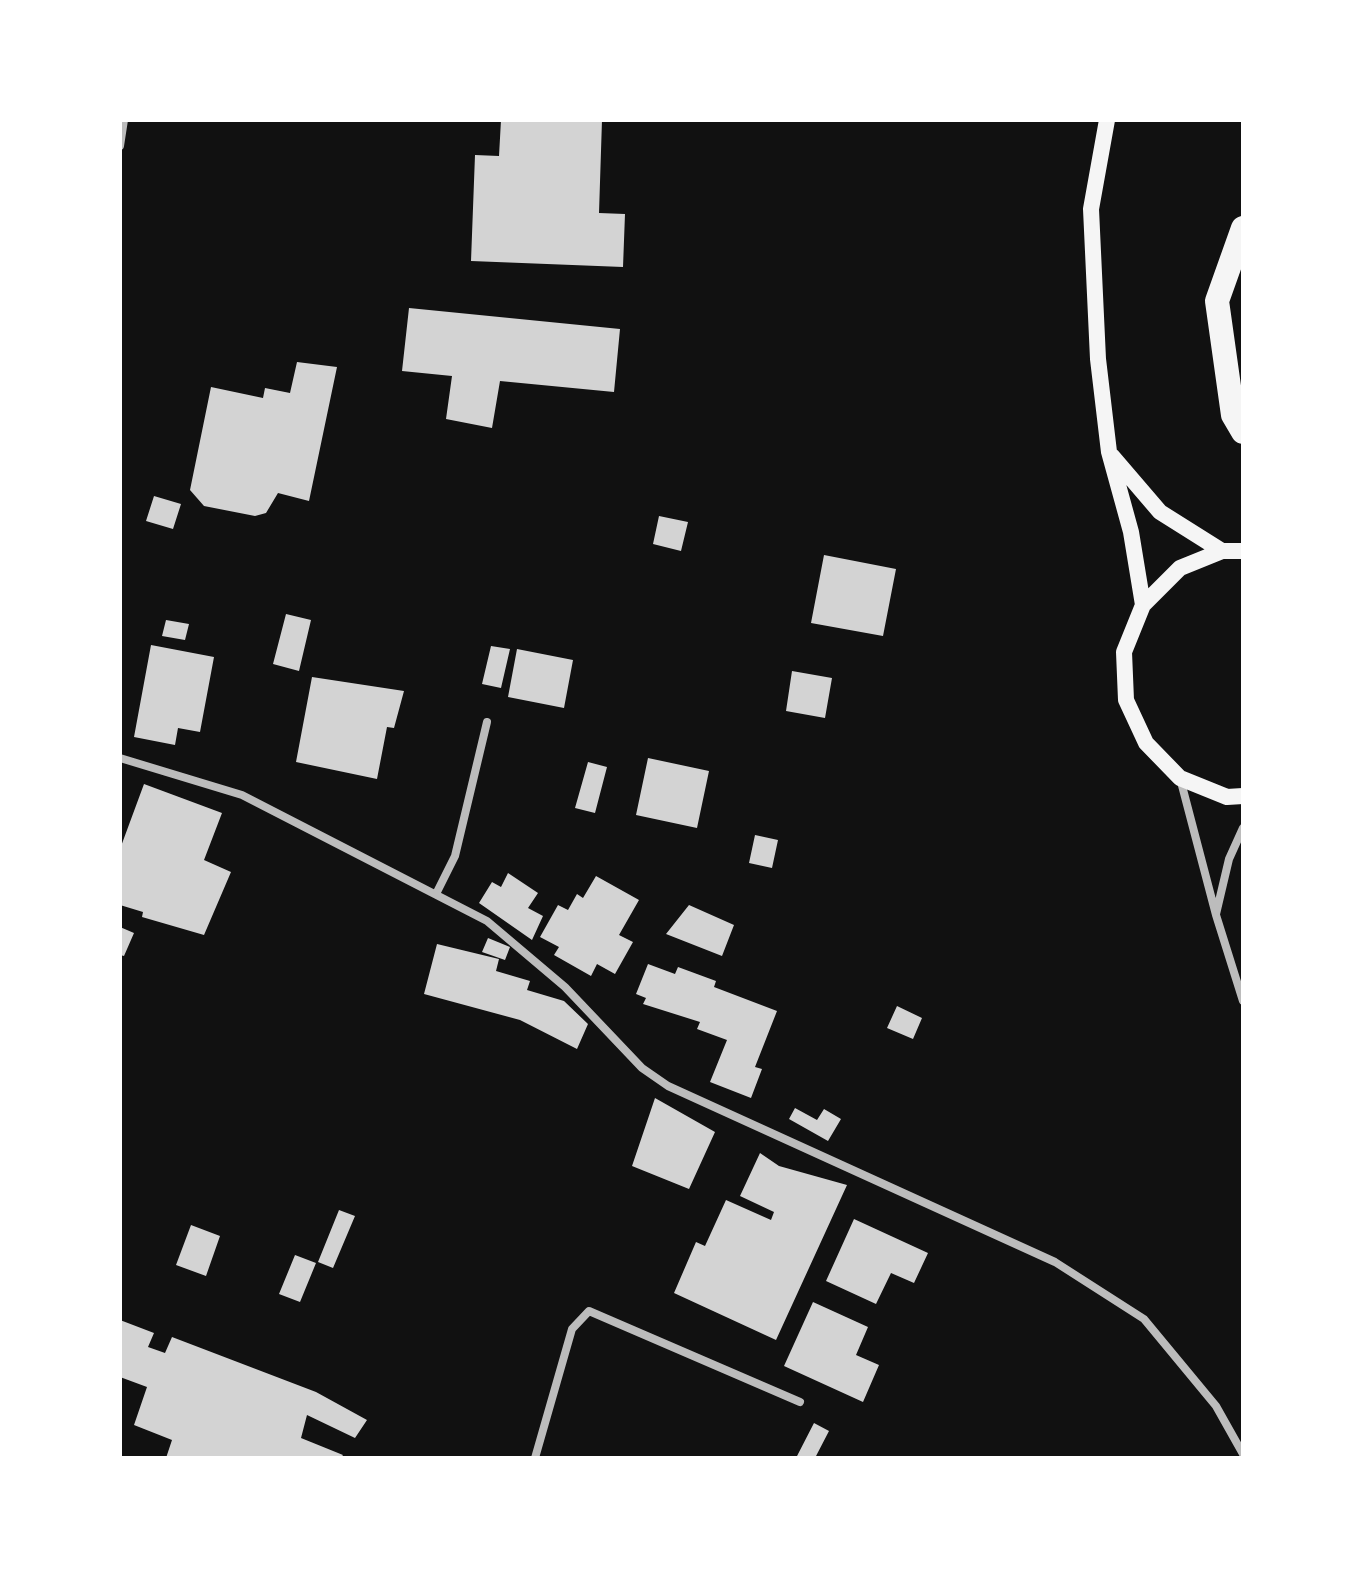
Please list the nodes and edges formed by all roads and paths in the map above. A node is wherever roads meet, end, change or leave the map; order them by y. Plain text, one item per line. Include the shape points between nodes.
1 (124, 120) edge
2 (1107, 120) edge
3 (120, 146) edge
4 (1243, 228) edge
5 (1243, 432) edge
6 (1109, 452) junction
7 (1222, 551) junction
8 (1243, 551) edge
9 (1143, 605) junction
10 (487, 722) dead end
11 (120, 758) edge
12 (1180, 778) junction
13 (1243, 796) edge
14 (1243, 828) edge
15 (436, 894) junction
16 (1216, 915) junction
17 (1243, 1001) edge
18 (800, 1402) dead end
19 (1243, 1454) edge
20 (535, 1458) edge

1 - 3 street
2 - 6 main road via 1091,209 1098,359
4 - 5 highway via 1217,301 1233,415
6 - 7 main road via 1160,512
6 - 9 main road via 1131,532
7 - 8 main road
7 - 9 main road via 1180,568
9 - 12 main road via 1124,652 1126,700 1146,743
10 - 15 street via 455,856
11 - 15 street via 242,795
12 - 13 main road via 1227,797
12 - 16 street
14 - 16 street via 1229,859
15 - 19 street via 487,921 565,987 642,1068 668,1086 1055,1262 1144,1319 1216,1406
16 - 17 street
18 - 20 street via 589,1311 572,1329

